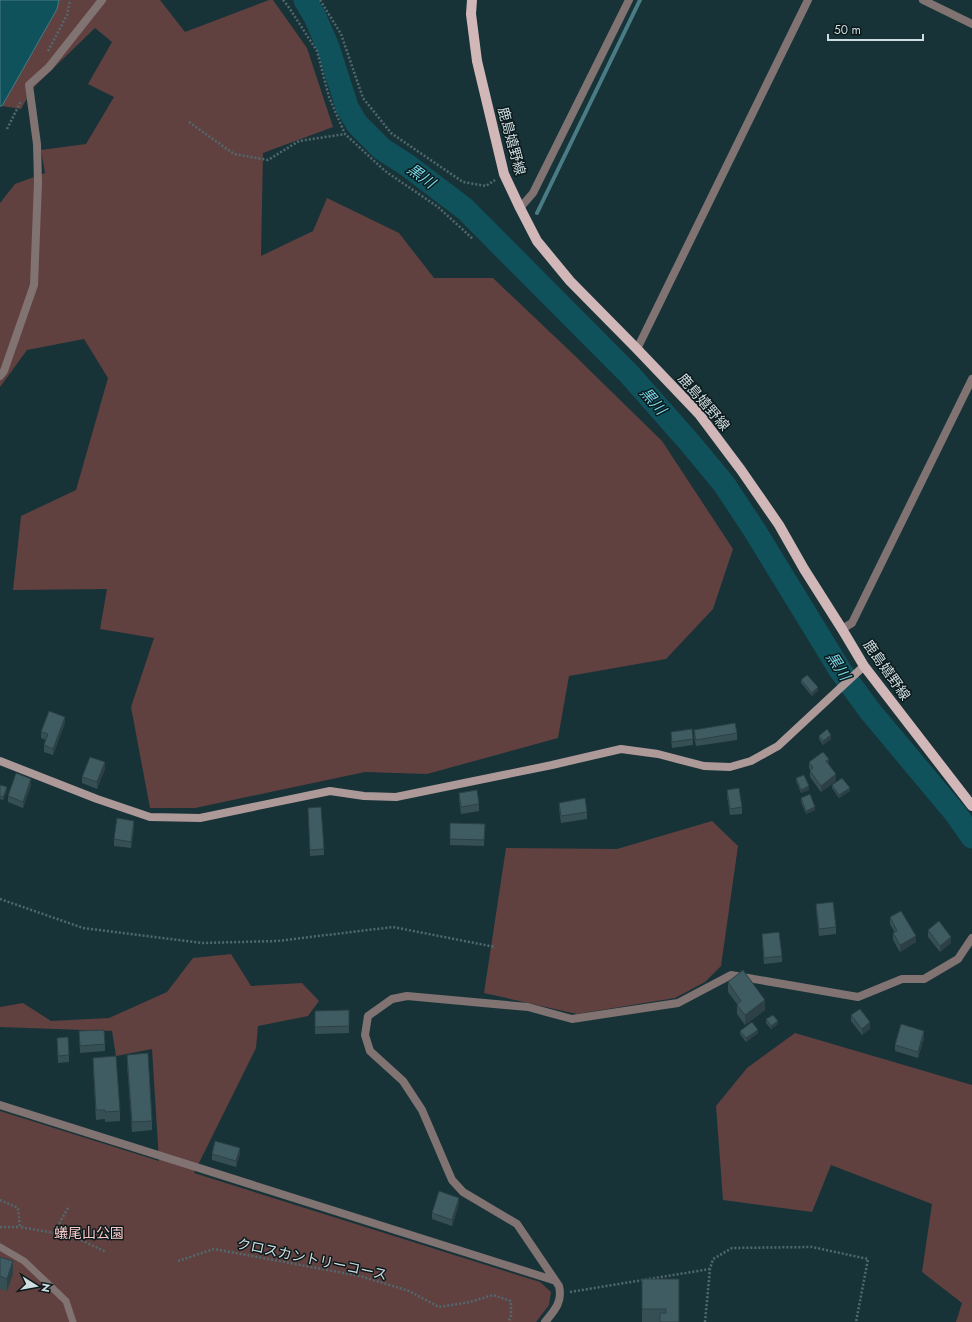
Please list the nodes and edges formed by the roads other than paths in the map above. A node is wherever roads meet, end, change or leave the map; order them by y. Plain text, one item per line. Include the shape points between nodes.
1 (102, 0) edge
2 (472, 0) edge
3 (629, 0) edge
4 (808, 0) edge
5 (923, 0) edge
6 (972, 24) edge
7 (520, 208) junction
8 (637, 349) junction
9 (0, 376) edge
10 (972, 380) edge
11 (842, 629) junction
12 (864, 666) junction
13 (0, 761) edge
14 (972, 806) edge
15 (972, 938) edge
16 (0, 1105) edge
17 (0, 1247) edge
18 (553, 1280) junction
19 (73, 1322) edge
20 (545, 1322) edge

1 - 9 street via 49,67 29,85 37,144 38,182 34,285
2 - 7 main road, 鹿島嬉野線 via 471,14 477,61 504,174
3 - 7 street via 533,193
4 - 8 street
5 - 6 street
7 - 8 main road, 鹿島嬉野線 via 537,241 570,281
8 - 11 main road, 鹿島嬉野線 via 699,414 741,470
10 - 11 street via 852,623
11 - 12 main road, 鹿島嬉野線
12 - 13 street via 778,746 751,761 730,767 704,766 658,754 621,749 396,797 330,791 200,818 150,817
12 - 14 main road, 鹿島嬉野線
15 - 18 street via 958,959 924,979 902,979 858,997 732,974 678,1003 572,1019 528,1007 407,996 392,999 368,1016 365,1035 370,1051 403,1081 422,1110 452,1180 462,1192 517,1224
16 - 18 street
17 - 19 lane via 24,1261 66,1301
18 - 20 street via 559,1286 561,1294 557,1307

